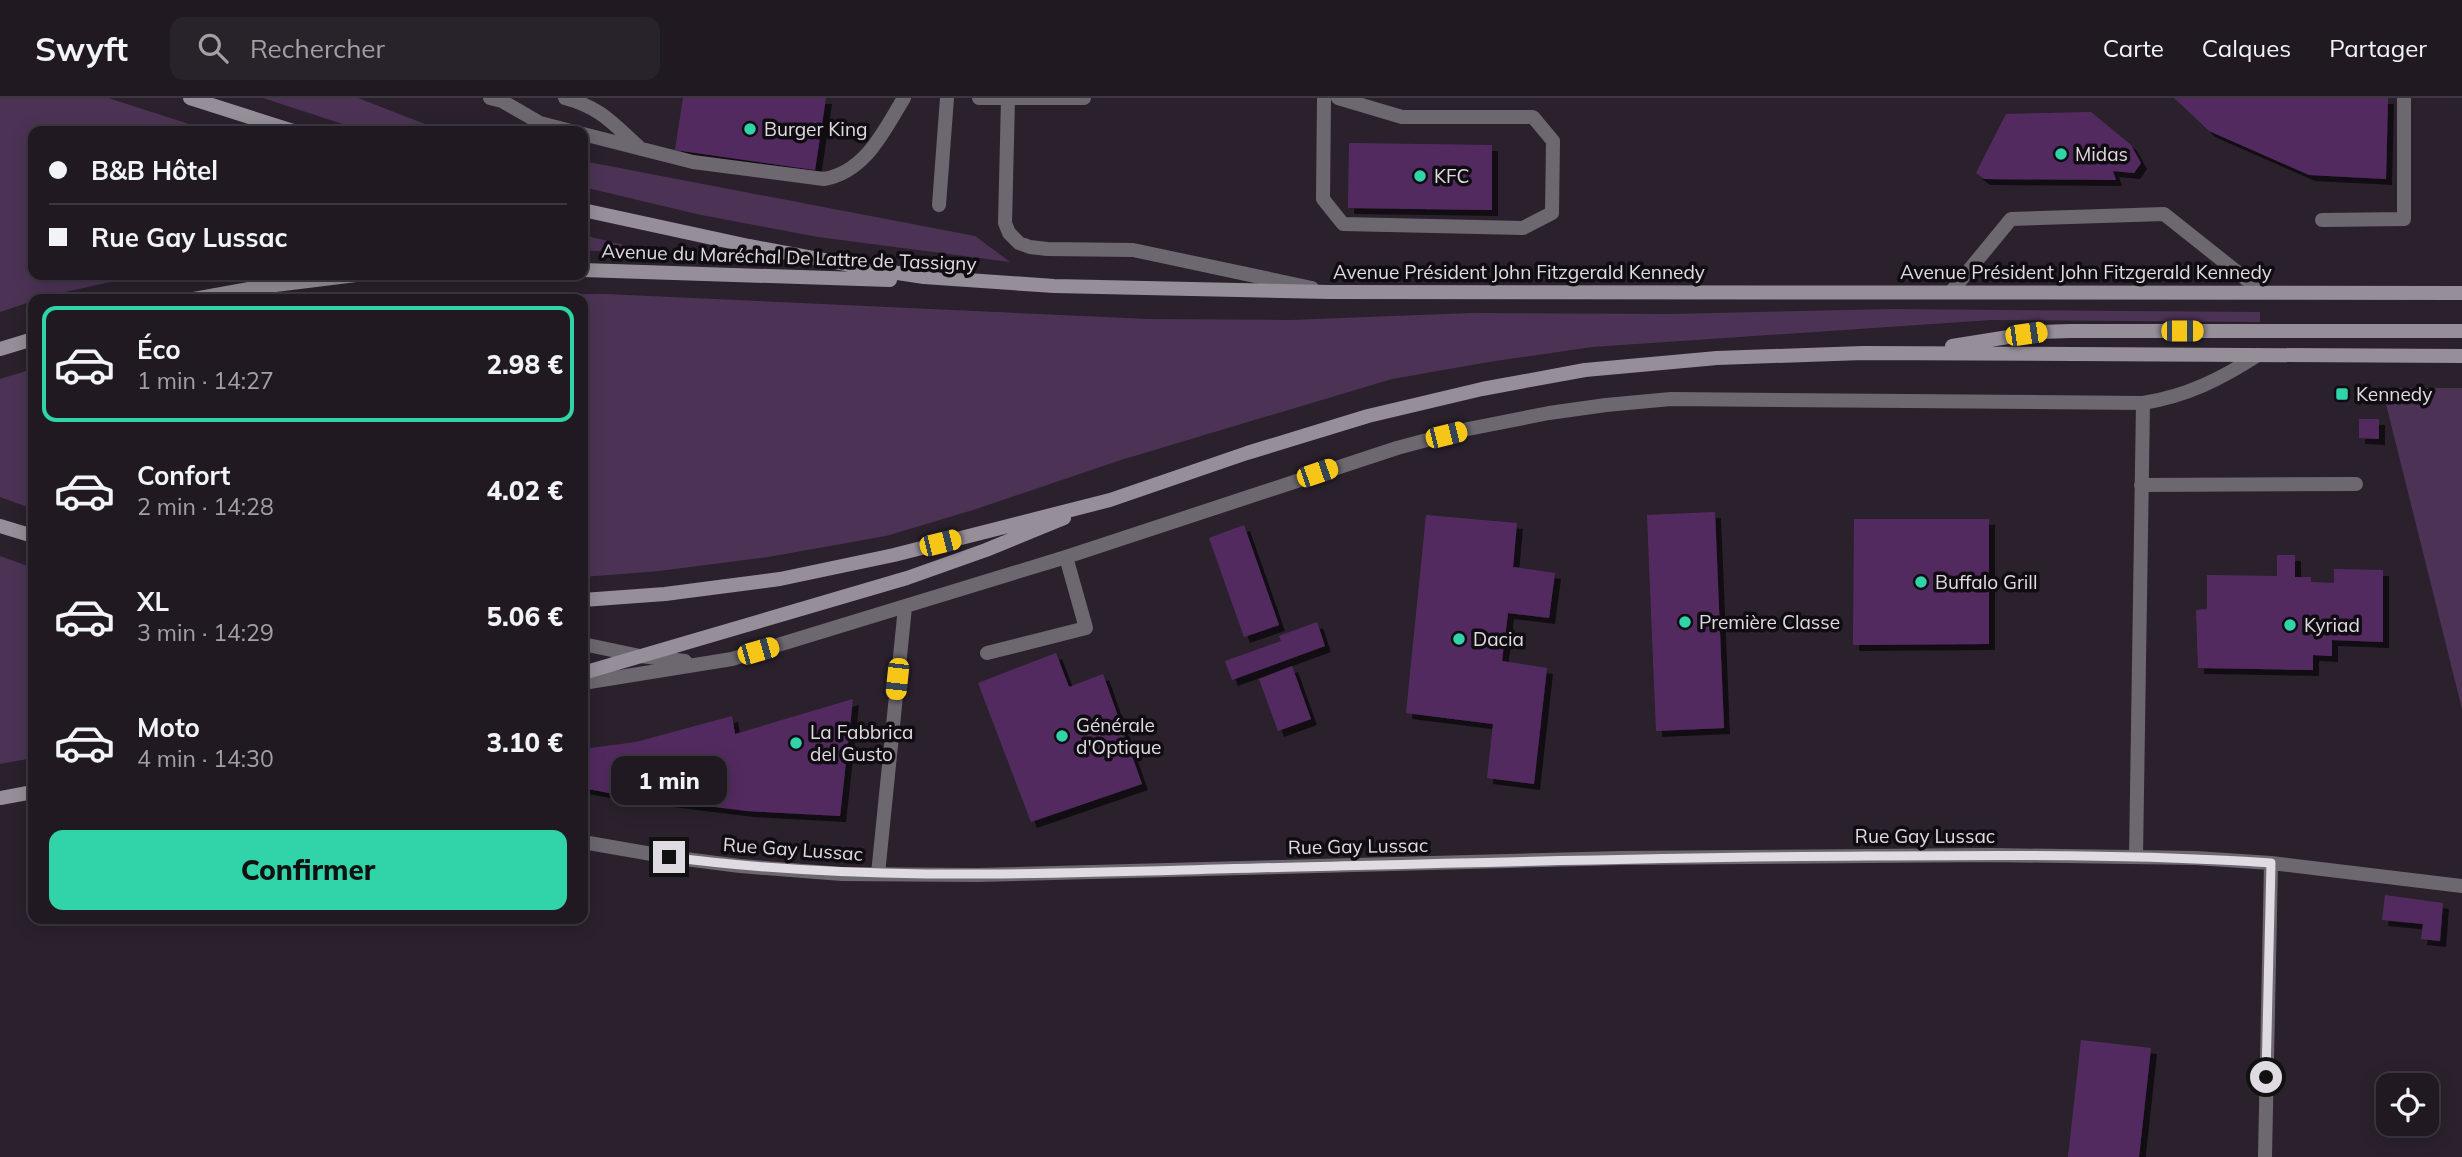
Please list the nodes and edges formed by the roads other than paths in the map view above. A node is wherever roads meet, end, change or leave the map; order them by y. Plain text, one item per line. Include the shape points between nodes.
1 (190, 98) edge
2 (565, 98) edge
3 (904, 98) edge
4 (947, 98) edge
5 (979, 98) edge
6 (1084, 98) edge
7 (1324, 98) edge
8 (1338, 98) edge
9 (2404, 98) edge
10 (503, 99) edge
11 (1008, 99) edge
12 (277, 126) edge
13 (551, 126) edge
14 (588, 135) edge
15 (642, 150) junction
16 (939, 205) dead end
17 (588, 211) edge
18 (2322, 220) dead end
19 (588, 270) edge
20 (315, 280) edge
21 (993, 283) junction
22 (2261, 291) junction
23 (1330, 292) junction
24 (1951, 292) junction
25 (2462, 293) edge
26 (221, 294) edge
27 (2462, 331) edge
28 (28, 341) edge
29 (0, 349) edge
30 (1917, 353) junction
31 (2258, 355) junction
32 (2462, 356) edge
33 (2143, 402) junction
34 (2356, 484) dead end
35 (2141, 485) junction
36 (1110, 499) junction
37 (0, 526) edge
38 (28, 534) edge
39 (1066, 557) junction
40 (588, 600) edge
41 (905, 607) junction
42 (588, 646) edge
43 (986, 653) dead end
44 (640, 656) junction
45 (705, 664) junction
46 (588, 672) edge
47 (588, 682) edge
48 (28, 793) edge
49 (0, 798) edge
50 (588, 843) edge
51 (2136, 857) junction
52 (2271, 863) junction
53 (878, 874) junction
54 (2462, 886) edge
55 (2265, 1157) edge

1 - 12 main road
2 - 15 street via 599,111
3 - 15 street via 867,156 832,178 808,179 706,164
4 - 16 street
5 - 11 street
6 - 11 street
7 - 8 street via 1322,199 1343,224 1523,228 1552,212 1553,141 1533,117 1402,117
9 - 18 street via 2404,219
10 - 13 street
11 - 23 street via 1005,223 1019,243 1047,249 1133,250
14 - 15 street
17 - 21 main road, Avenue Président John Fitzgerald Kennedy via 817,259
19 - 21 main road, Avenue du Maréchal De Lattre de Tassigny
20 - 26 main road
21 - 23 main road, Avenue Président John Fitzgerald Kennedy
22 - 24 main road, Avenue Président John Fitzgerald Kennedy
22 - 24 street via 2164,214 2011,219
22 - 25 main road, Avenue Président John Fitzgerald Kennedy
23 - 24 main road, Avenue Président John Fitzgerald Kennedy
27 - 30 main road via 2070,331
28 - 29 main road
30 - 31 main road
30 - 36 main road via 1717,358 1530,379 1367,416
31 - 32 main road
31 - 33 street via 2204,387
33 - 35 street
33 - 39 street via 1671,399 1576,409 1397,448
34 - 35 street
35 - 51 street
36 - 40 main road via 894,555 780,579
36 - 44 main road via 907,578
37 - 38 main road
39 - 41 street
39 - 43 street via 1086,628
41 - 45 street
41 - 53 street
42 - 44 street
44 - 45 street
44 - 46 main road
45 - 47 street
48 - 49 main road
50 - 53 street, Rue Gay Lussac via 740,866
51 - 52 street, Rue Gay Lussac
51 - 53 street, Rue Gay Lussac via 1732,857
52 - 54 street, Rue Gay Lussac
52 - 55 street

